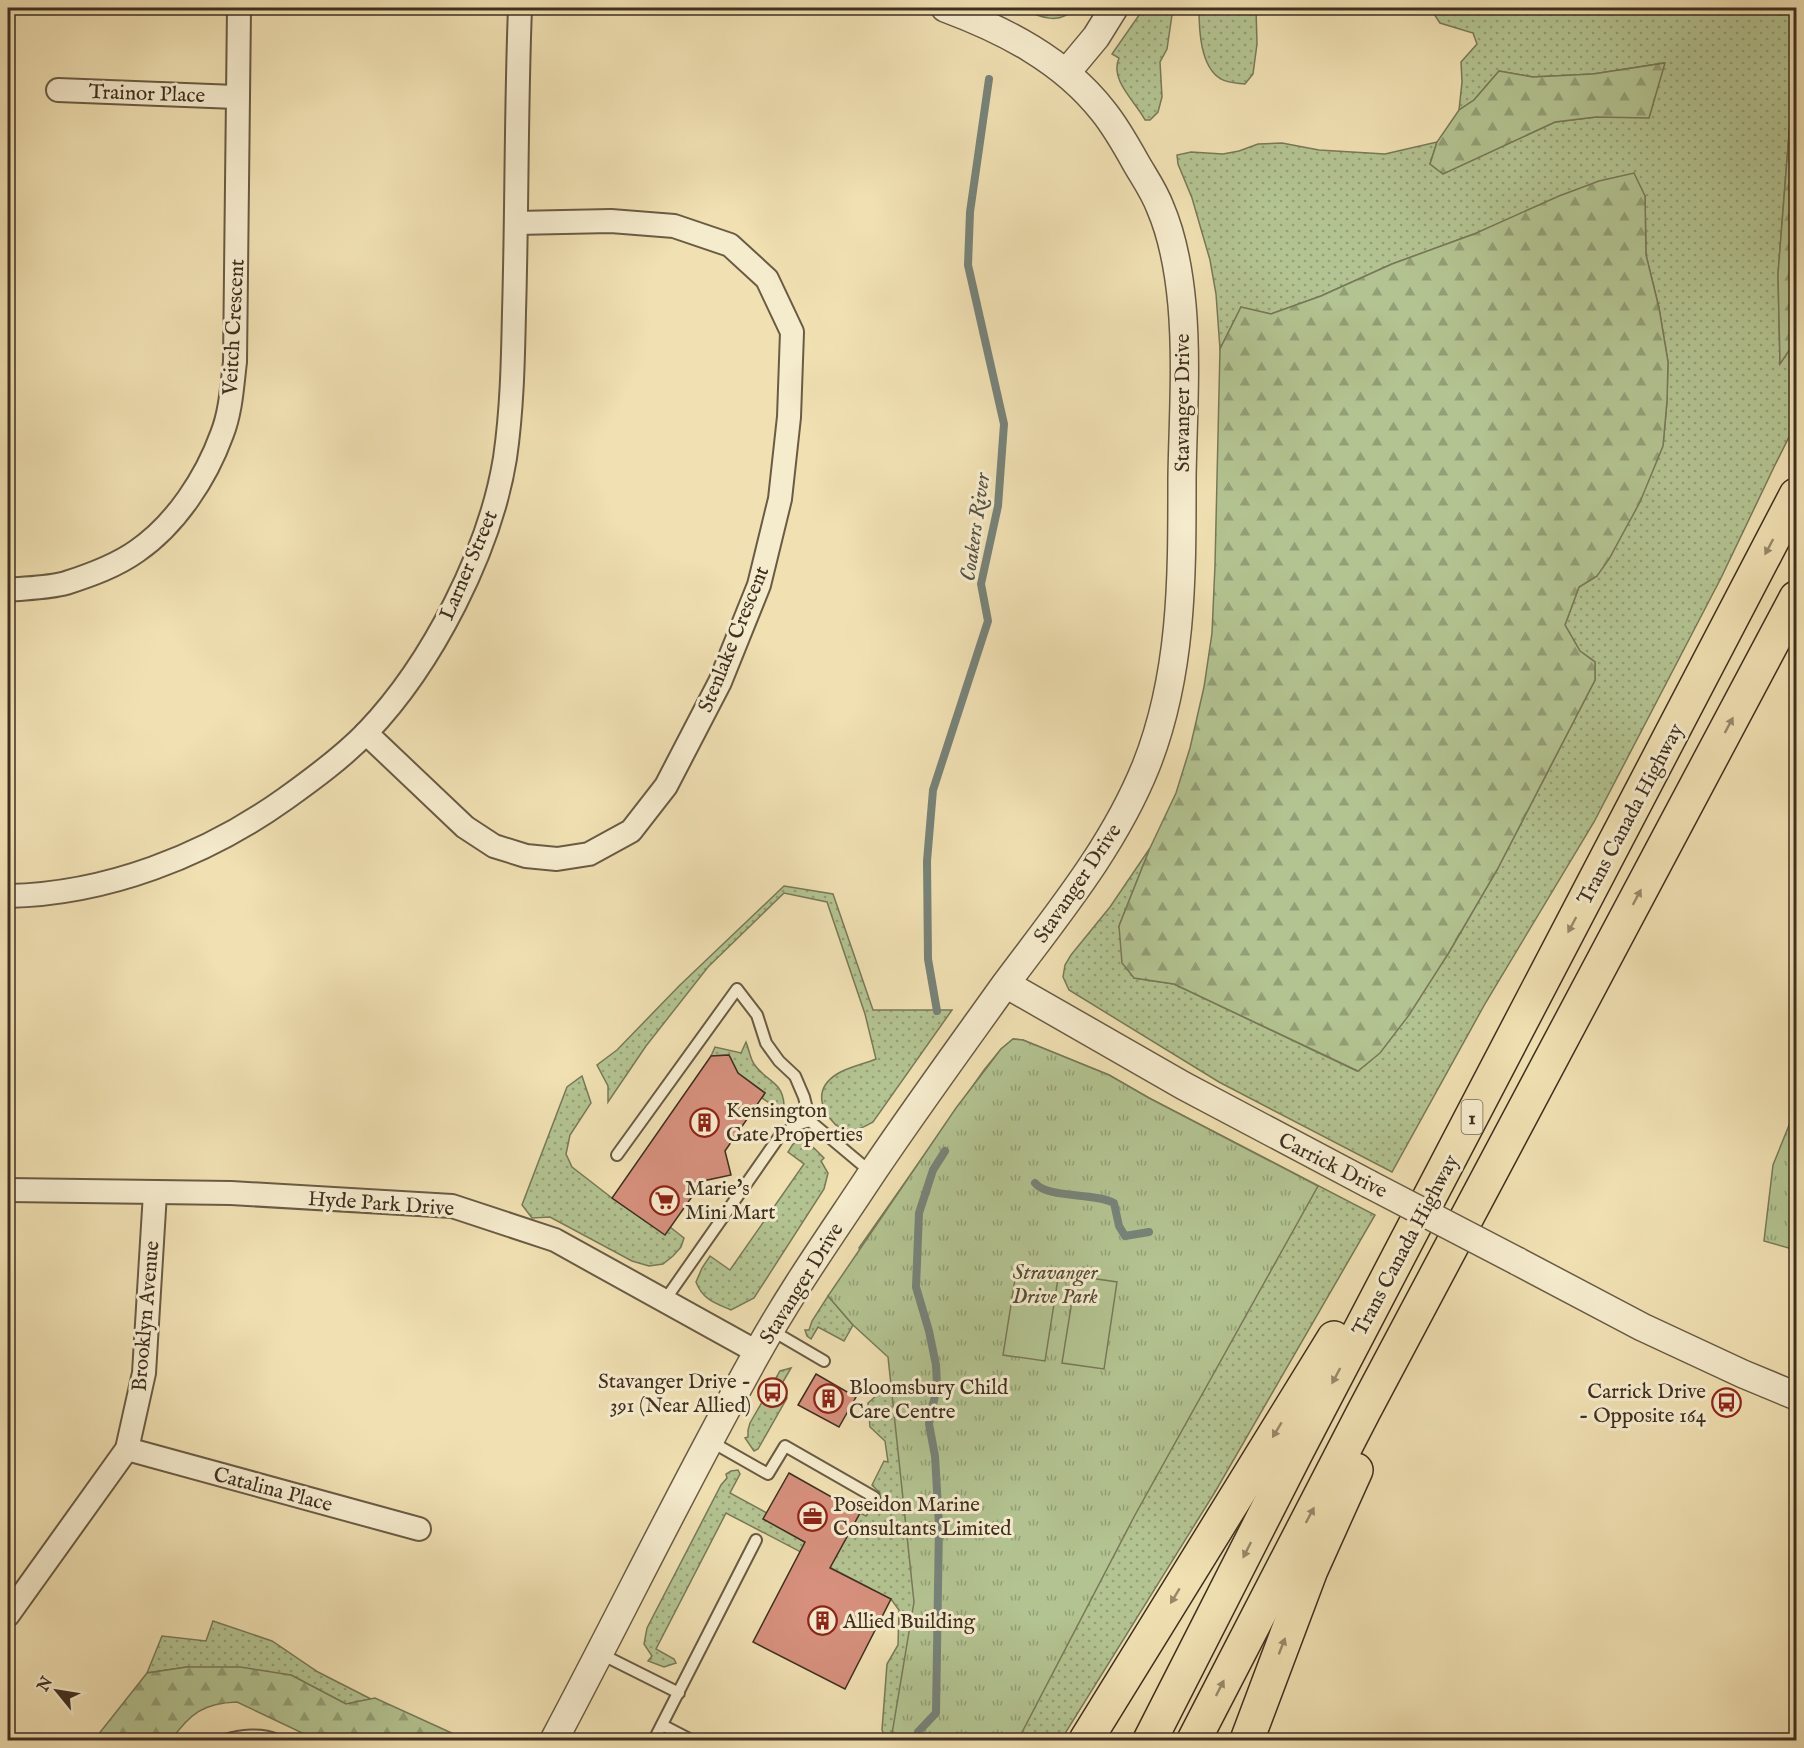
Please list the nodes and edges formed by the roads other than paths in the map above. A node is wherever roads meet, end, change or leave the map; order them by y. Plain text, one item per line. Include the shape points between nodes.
1 (239, 8) edge
2 (520, 8) edge
3 (945, 8) edge
4 (1114, 8) edge
5 (1066, 73) junction
6 (58, 90) dead end
7 (236, 97) junction
8 (516, 222) junction
9 (1797, 495) edge
10 (8, 590) edge
11 (1797, 598) edge
12 (366, 733) junction
13 (8, 896) edge
14 (1006, 984) junction
15 (1570, 1022) junction
16 (1484, 1094) junction
17 (810, 1121) junction
18 (617, 1155) dead end
19 (872, 1174) junction
20 (8, 1190) edge
21 (155, 1193) junction
22 (665, 1300) junction
23 (764, 1341) junction
24 (824, 1361) dead end
25 (1797, 1396) edge
26 (709, 1441) junction
27 (127, 1449) junction
28 (874, 1497) dead end
29 (419, 1529) dead end
30 (756, 1540) dead end
31 (8, 1615) edge
32 (599, 1653) junction
33 (679, 1693) junction
34 (662, 1725) junction
35 (225, 1740) edge
36 (277, 1740) edge
37 (554, 1740) edge
38 (654, 1740) edge
39 (691, 1740) edge
40 (1086, 1740) edge
41 (1150, 1740) edge
42 (1194, 1740) edge
43 (1247, 1740) edge

1 - 7 street, Veitch Crescent
2 - 8 street, Larner Street
3 - 5 street, Stavanger Drive via 1014,38
4 - 5 street
5 - 14 street, Stavanger Drive via 1115,127 1160,205 1170,235 1183,317 1180,606 1170,692 1132,799 1079,886
6 - 7 street, Trainor Place
7 - 10 street, Veitch Crescent via 235,362 223,433 208,466 166,526 137,551 64,584
8 - 12 street, Larner Street via 512,389 505,459 495,501 465,583 443,627 408,683
8 - 12 street, Stenlake Crescent via 611,221 674,226 730,246 767,279 792,332 789,417 780,499 759,585 720,682 666,786 631,831 589,854 557,859 526,856 494,846 465,827
9 -> 16 highway, Trans Canada Highway / 1
15 -> 11 highway, Trans Canada Highway / 1
12 - 13 street, Larner Street via 292,795 210,845 106,884
14 - 19 street, Stavanger Drive
14 - 25 street, Carrick Drive, bridge via 1184,1086 1642,1327
42 -> 15 highway, Trans Canada Highway / 1
43 -> 15 highway via 1316,1559
16 -> 40 highway
16 -> 41 highway, Trans Canada Highway / 1
17 - 18 lane via 795,1076 766,1043 757,1015 737,989
17 - 19 lane
17 - 22 lane via 778,1137
19 - 23 street, Stavanger Drive
20 - 21 street, Hyde Park Drive
21 - 22 street, Hyde Park Drive via 231,1193 452,1206 555,1240
21 - 27 street, Brooklyn Avenue via 144,1373
22 - 23 street, Hyde Park Drive
23 - 24 lane
23 - 26 street, Stavanger Drive
26 - 28 lane via 768,1474 784,1446
26 - 32 street, Stavanger Drive
27 - 29 street, Catalina Place
27 - 31 street, Brooklyn Avenue
30 - 33 lane
32 - 33 lane
32 - 37 street, Stavanger Drive
33 - 34 lane
34 - 38 lane
34 - 39 lane
35 - 36 lane via 238,1736

